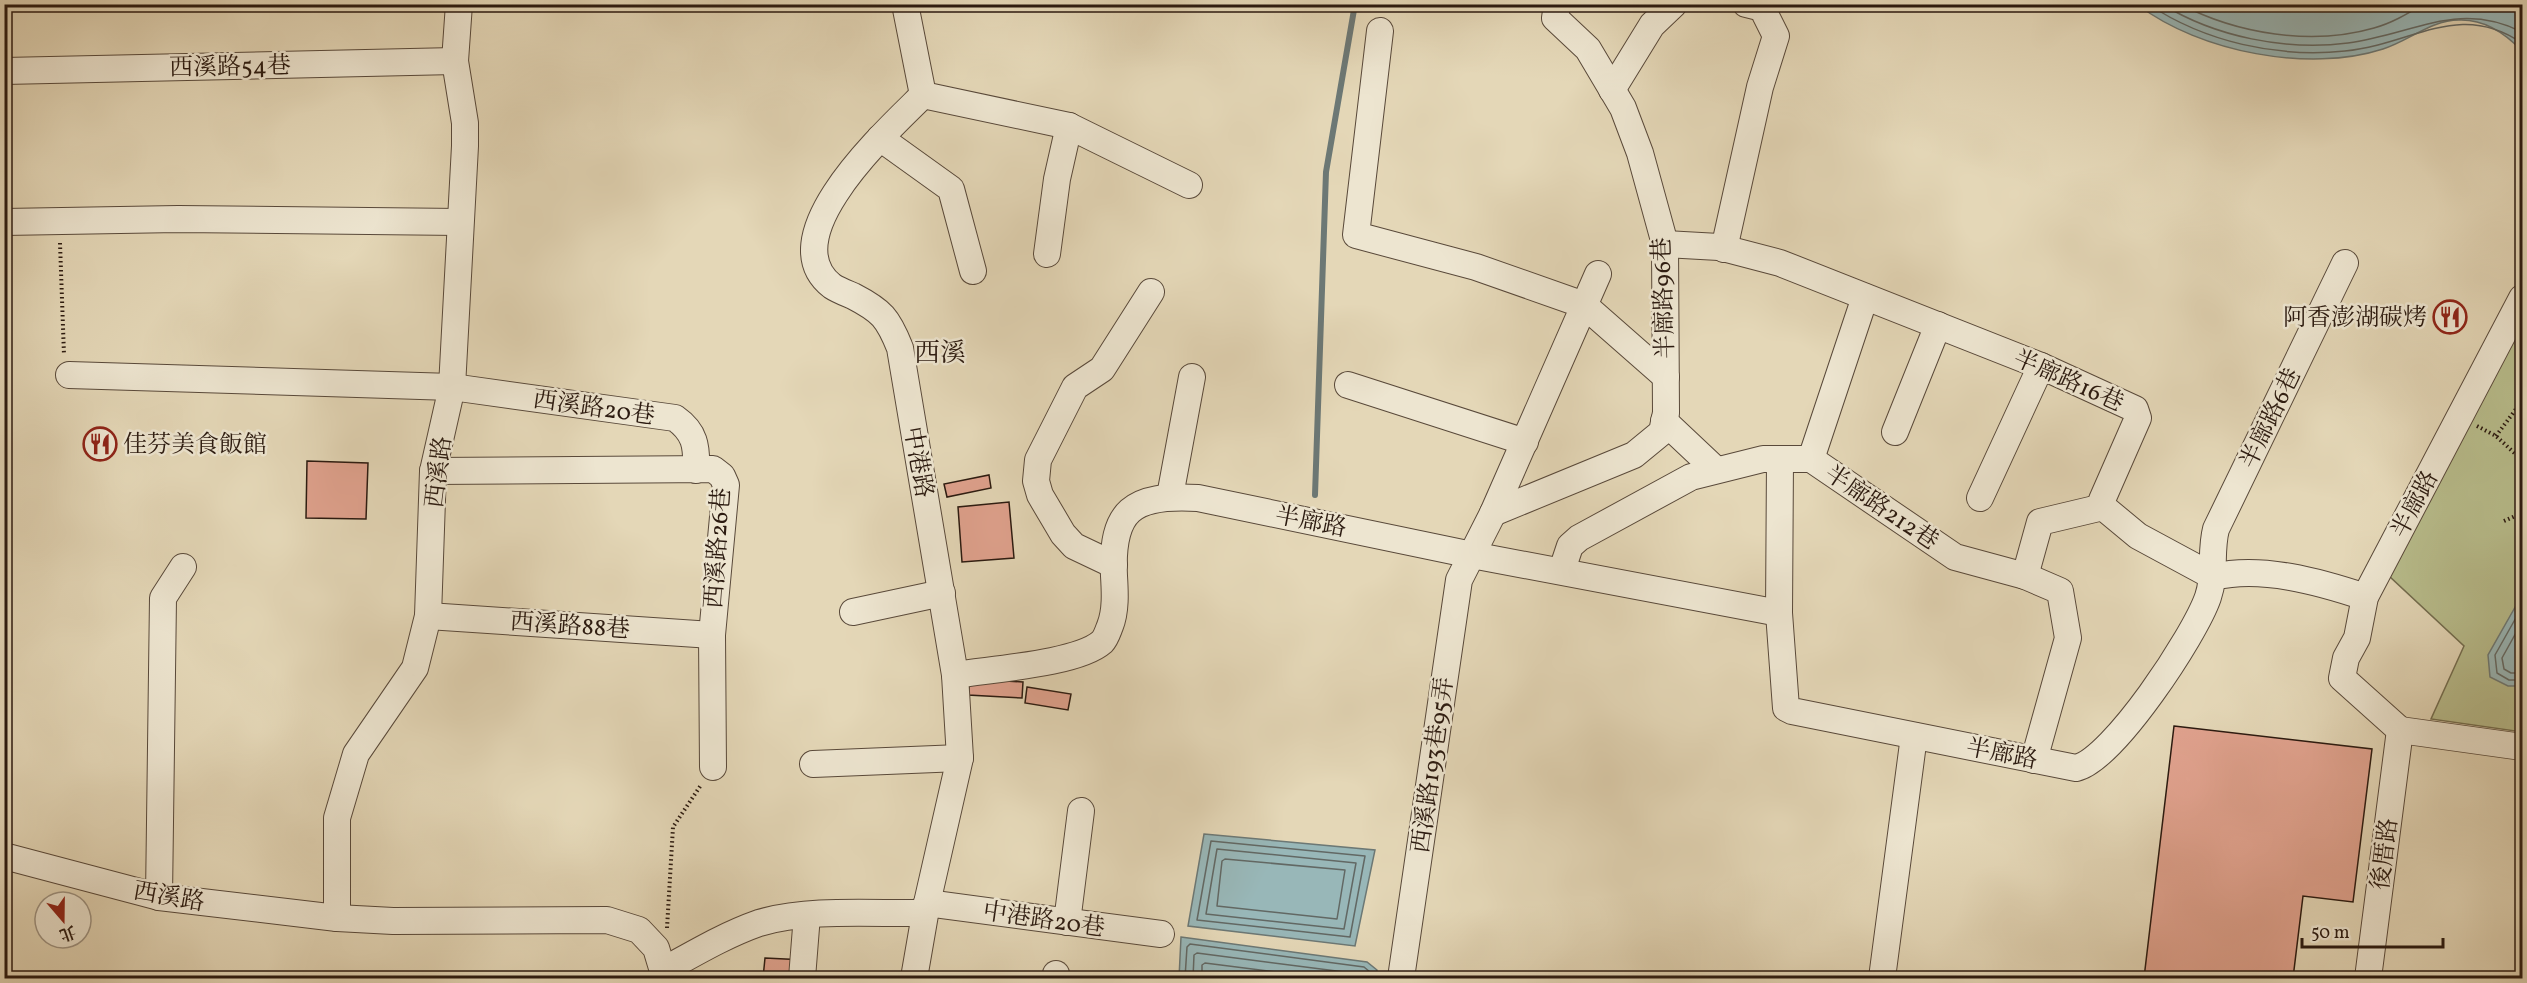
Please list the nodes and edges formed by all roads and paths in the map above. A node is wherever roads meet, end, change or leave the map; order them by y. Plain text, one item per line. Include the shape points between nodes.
1 (459, 4) edge
2 (905, 4) edge
3 (1557, 4) edge
4 (1674, 4) edge
5 (1746, 4) edge
6 (1380, 31) dead end
7 (455, 61) junction
8 (4, 71) edge
9 (1612, 90) junction
10 (923, 95) junction
11 (1069, 126) junction
12 (880, 138) junction
13 (1190, 185) dead end
14 (59, 221) junction
15 (4, 222) edge
16 (460, 222) junction
17 (1665, 244) junction
18 (1724, 249) junction
19 (1047, 254) dead end
20 (2345, 262) dead end
21 (973, 271) dead end
22 (1598, 274) dead end
23 (1151, 292) dead end
24 (1865, 297) junction
25 (2523, 298) edge
26 (1584, 305) junction
27 (1938, 325) junction
28 (2041, 366) junction
29 (69, 375) joint
30 (1192, 377) dead end
31 (1666, 377) junction
32 (1348, 385) dead end
33 (452, 387) junction
34 (2523, 401) edge
35 (2461, 417) junction
36 (1664, 421) junction
37 (1895, 432) dead end
38 (2496, 436) junction
39 (1525, 442) junction
40 (1811, 459) junction
41 (1780, 460) junction
42 (2523, 460) edge
43 (696, 470) junction
44 (1715, 470) junction
45 (433, 471) junction
46 (1170, 496) junction
47 (1980, 498) dead end
48 (2103, 507) junction
49 (1493, 513) junction
50 (2523, 513) edge
51 (2504, 521) dead end
52 (1472, 555) junction
53 (1114, 565) junction
54 (183, 567) dead end
55 (1562, 570) junction
56 (2025, 576) junction
57 (2214, 577) junction
58 (942, 593) junction
59 (2365, 597) junction
60 (853, 612) dead end
61 (1779, 613) junction
62 (428, 616) junction
63 (712, 635) junction
64 (956, 675) junction
65 (2400, 730) junction
66 (1914, 735) junction
67 (2523, 747) edge
68 (960, 758) junction
69 (2034, 760) junction
70 (813, 764) dead end
71 (713, 767) joint
72 (1081, 810) dead end
73 (4, 856) edge
74 (159, 897) junction
75 (926, 908) junction
76 (807, 915) junction
77 (337, 918) junction
78 (1067, 922) junction
79 (667, 934) dead end
80 (1161, 934) dead end
81 (665, 974) edge
82 (802, 978) edge
83 (914, 978) edge
84 (1401, 978) edge
85 (1882, 978) edge
86 (2368, 978) edge

1 - 7 street, 西溪路
2 - 10 street
3 - 9 street, 半廍路96巷 via 1556,18 1588,49
4 - 9 street via 1652,25
5 - 18 street via 1762,8 1776,36 1760,87
6 - 26 street via 1356,235 1476,267
7 - 8 street, 西溪路54巷
7 - 16 street, 西溪路 via 465,123
9 - 17 street, 半廍路96巷 via 1640,153
10 - 11 street
10 - 12 street, 中港路
11 - 13 street
11 - 19 street via 1056,179
12 - 21 street via 951,189
12 - 58 street, 中港路 via 861,158 818,222 813,243 816,260 832,286 873,306 889,320 900,348
14 - 15 street
14 - 16 street
14 - 29 path via 64,362
16 - 33 street, 西溪路
17 - 18 street, 半廍路16巷
17 - 31 street, 半廍路96巷
18 - 24 street, 半廍路16巷 via 1780,263
20 - 57 street, 半廍路6巷 via 2216,529
22 - 26 street
23 - 53 street via 1102,369 1075,387 1038,460 1036,481 1040,495 1063,534 1074,546
24 - 27 street, 半廍路16巷
24 - 40 street
25 - 35 street, 半廍路
26 - 31 street
26 - 39 street
27 - 28 street, 半廍路16巷
27 - 37 street
28 - 47 street
28 - 48 street, 半廍路16巷 via 2138,413 2102,500
29 - 33 street, 西溪路20巷
30 - 46 street
31 - 36 street, 半廍路96巷
32 - 39 street
33 - 43 street, 西溪路20巷 via 675,418 694,437
33 - 45 street, 西溪路
34 - 38 path
35 - 38 path
35 - 59 street, 半廍路
36 - 44 street
36 - 49 street via 1662,432 1634,455
38 - 42 path
39 - 49 street
40 - 41 street, 半廍路212巷
40 - 56 street, 半廍路212巷 via 1955,557
41 - 44 street, 半廍路212巷 via 1763,459
41 - 61 street, 半廍路
43 - 45 street, 西溪路26巷
43 - 63 street, 西溪路26巷 via 713,469 726,485
44 - 55 street, 半廍路212巷 via 1690,477 1579,538 1570,546
45 - 62 street, 西溪路
46 - 52 street, 半廍路 via 1198,498
46 - 53 street, 半廍路 via 1143,503 1126,513 1117,527
48 - 56 street via 2040,522
48 - 57 street via 2138,536
49 - 52 street
50 - 51 path
52 - 55 street, 半廍路
52 - 84 street, 西溪路193巷95弄 via 1459,580
53 - 64 street, 半廍路 via 1113,619 1103,641 1062,659
54 - 74 street via 163,598
55 - 61 street, 半廍路
56 - 69 street, 半廍路212巷 via 2060,591 2068,638
57 - 59 street via 2235,571 2320,582
57 - 69 street, 半廍路 via 2202,609 2155,689 2108,748 2094,761 2076,768
58 - 60 street
58 - 64 street, 中港路
59 - 65 street, 半廍路 via 2357,638 2346,658 2342,678
61 - 66 street, 半廍路 via 1786,708
62 - 63 street, 西溪路88巷
62 - 77 street, 西溪路 via 415,668 356,754 337,818
63 - 71 street, 西溪路26巷
64 - 68 street, 中港路
65 - 67 street
65 - 86 street, 後厝路
66 - 69 street, 半廍路
66 - 85 street
68 - 70 street
68 - 75 street, 中港路
71 - 79 path via 673,828
72 - 78 street
73 - 74 street, 西溪路
74 - 77 street, 西溪路
75 - 76 street
75 - 78 street, 中港路20巷
75 - 83 street, 中港路
76 - 81 street via 761,923 717,940
76 - 82 street
77 - 81 street, 西溪路 via 607,920 639,930 656,948
78 - 80 street, 中港路20巷

